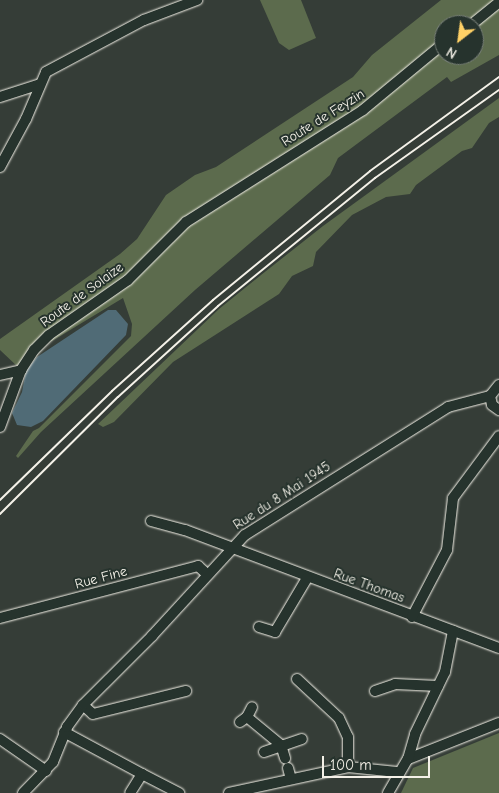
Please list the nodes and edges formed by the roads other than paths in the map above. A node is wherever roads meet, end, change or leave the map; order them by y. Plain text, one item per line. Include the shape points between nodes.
1 (197, 0) edge
2 (499, 2) edge
3 (483, 15) edge
4 (434, 49) edge
5 (38, 85) junction
6 (0, 97) edge
7 (0, 167) edge
8 (210, 208) joint
9 (21, 370) junction
10 (0, 375) edge
11 (499, 384) edge
12 (490, 396) junction
13 (499, 410) edge
14 (0, 426) edge
15 (499, 436) edge
16 (151, 521) dead end
17 (229, 548) junction
18 (207, 574) junction
19 (306, 578) junction
20 (412, 617) junction
21 (0, 618) edge
22 (259, 627) dead end
23 (453, 631) junction
24 (499, 648) edge
25 (297, 679) dead end
26 (438, 686) junction
27 (186, 691) dead end
28 (375, 691) dead end
29 (83, 705) junction
30 (246, 715) dead end
31 (499, 723) edge
32 (64, 732) junction
33 (302, 739) dead end
34 (0, 740) edge
35 (282, 745) junction
36 (264, 752) dead end
37 (285, 758) dead end
38 (408, 759) junction
39 (348, 767) junction
40 (46, 771) junction
41 (397, 772) junction
42 (142, 774) junction
43 (23, 793) edge
44 (130, 793) edge
45 (179, 793) edge
46 (229, 793) edge
47 (388, 793) edge

1 - 5 street via 144,20 46,72
2 - 3 street
4 - 8 street, Route de Feyzin via 386,94
5 - 6 street
5 - 7 street via 26,118
8 - 9 street, Route de Solaize via 186,222 110,294 49,335
9 - 10 street
9 - 14 street, Route de Solaize
11 - 12 street
12 - 13 street via 492,404
12 - 17 street, Rue du 8 Mai 1945 via 448,407
15 - 20 street via 459,487 450,511 447,550
16 - 17 street, Rue Thomas via 185,530
17 - 18 street, Rue du 8 Mai 1945
17 - 19 street, Rue Thomas
18 - 21 street, Rue Fine via 198,566
18 - 29 street, Rue du 8 Mai 1945 via 152,636
19 - 20 street, Rue Thomas
19 - 22 street via 276,632
20 - 23 street, Rue Thomas
23 - 24 street, Rue Thomas
23 - 26 street via 445,672
25 - 39 street via 339,718 348,737
26 - 28 street via 395,684
26 - 38 street via 415,734
27 - 29 street via 93,714
29 - 32 street, Rue du 8 Mai 1945
30 - 35 street
31 - 38 street
32 - 40 street, Rue du 8 Mai 1945
32 - 42 street
33 - 35 street
34 - 40 street
35 - 36 street
35 - 37 street
38 - 41 street
39 - 41 street
39 - 46 street via 290,774
40 - 43 street
41 - 47 street
42 - 44 street
42 - 45 street

